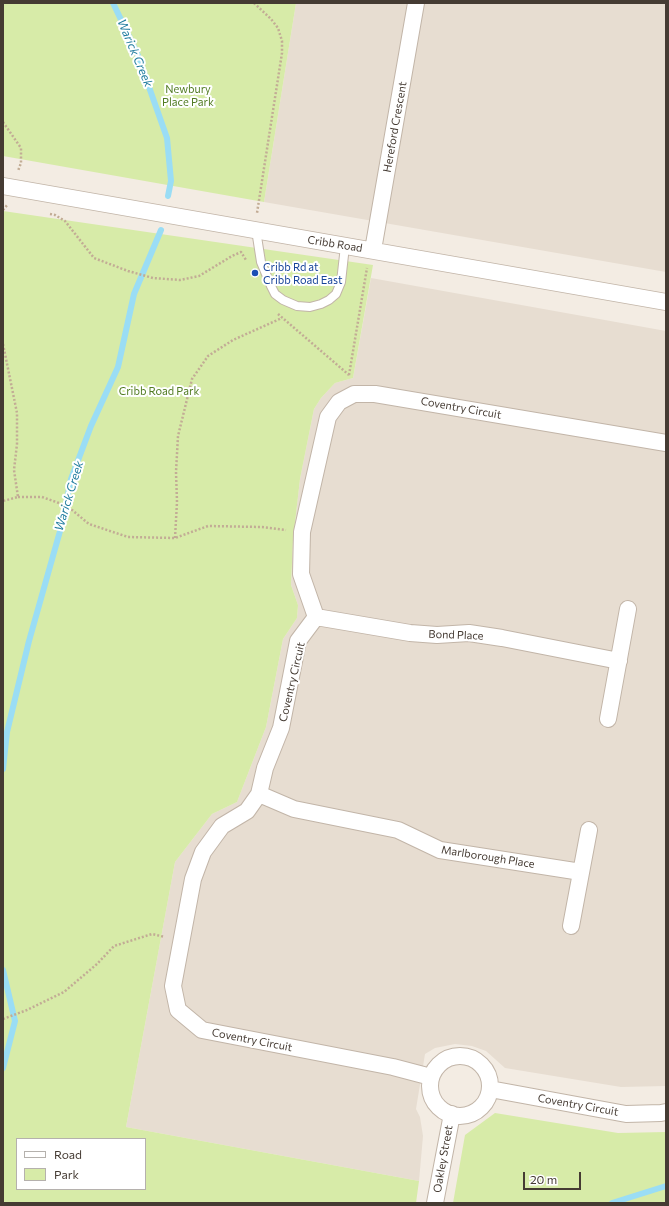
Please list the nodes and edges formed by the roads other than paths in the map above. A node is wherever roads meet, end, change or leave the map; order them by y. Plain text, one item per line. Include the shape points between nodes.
1 (416, 3) edge
2 (8, 187) edge
3 (256, 230) junction
4 (345, 246) junction
5 (373, 250) junction
6 (666, 302) edge
7 (666, 443) edge
8 (628, 609) dead end
9 (316, 617) junction
10 (619, 661) junction
11 (608, 719) dead end
12 (259, 794) junction
13 (589, 830) dead end
14 (581, 872) junction
15 (571, 926) dead end
16 (432, 1077) junction
17 (490, 1090) junction
18 (666, 1112) edge
19 (452, 1114) junction
20 (435, 1203) edge

1 - 5 street, Hereford Crescent
2 - 3 street, Cribb Road
3 - 4 street, Cribb Road
3 - 4 lane via 261,262 275,294 297,306 315,306 336,294 341,282
4 - 5 street, Cribb Road
5 - 6 street, Cribb Road
7 - 9 street, Coventry Circuit via 375,394 354,394 339,402 328,417 302,532 301,574
8 - 10 street
9 - 10 street, Bond Place via 410,633 469,634 502,638
9 - 12 street, Coventry Circuit via 298,641 281,728 265,768
10 - 11 street
12 - 14 street, Marlborough Place via 294,810 398,830 440,850
12 - 16 street, Coventry Circuit via 247,811 222,826 203,852 193,879 174,986 178,1010 202,1030
13 - 14 street
14 - 15 street
16 - 17 street via 437,1067 445,1060 455,1056 467,1056 485,1068 490,1078
16 - 19 street via 431,1089 434,1100 441,1109
17 - 18 street, Coventry Circuit via 626,1114
17 - 19 street via 486,1102 476,1111 464,1115
19 - 20 street, Oakley Street

